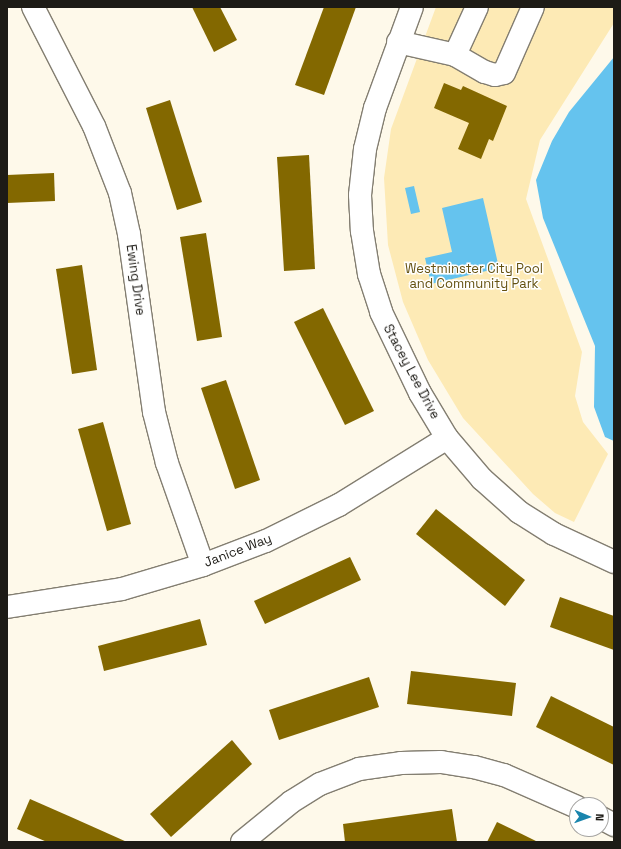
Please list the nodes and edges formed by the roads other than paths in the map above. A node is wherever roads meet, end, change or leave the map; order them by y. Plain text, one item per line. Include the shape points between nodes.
1 (33, 7) edge
2 (412, 7) edge
3 (477, 7) edge
4 (533, 7) edge
5 (398, 42) junction
6 (455, 55) junction
7 (447, 438) junction
8 (614, 562) edge
9 (203, 565) junction
10 (7, 607) edge
11 (569, 803) edge
12 (242, 842) edge

1 - 9 street, Ewing Drive via 94,126 120,193 129,234 154,412 167,463
2 - 5 street, Stacey Lee Drive
3 - 6 street
4 - 6 street via 504,73 496,75 485,72
5 - 6 street
5 - 7 street, Stacey Lee Drive via 375,108 365,149 360,195 362,230 369,274 381,312 416,386
7 - 8 street, Stacey Lee Drive via 482,480 519,512 554,534
7 - 9 street, Janice Way via 339,505 266,541
9 - 10 street, Janice Way via 122,589
11 - 12 street via 504,775 474,767 440,762 401,763 359,770 320,784 291,802

